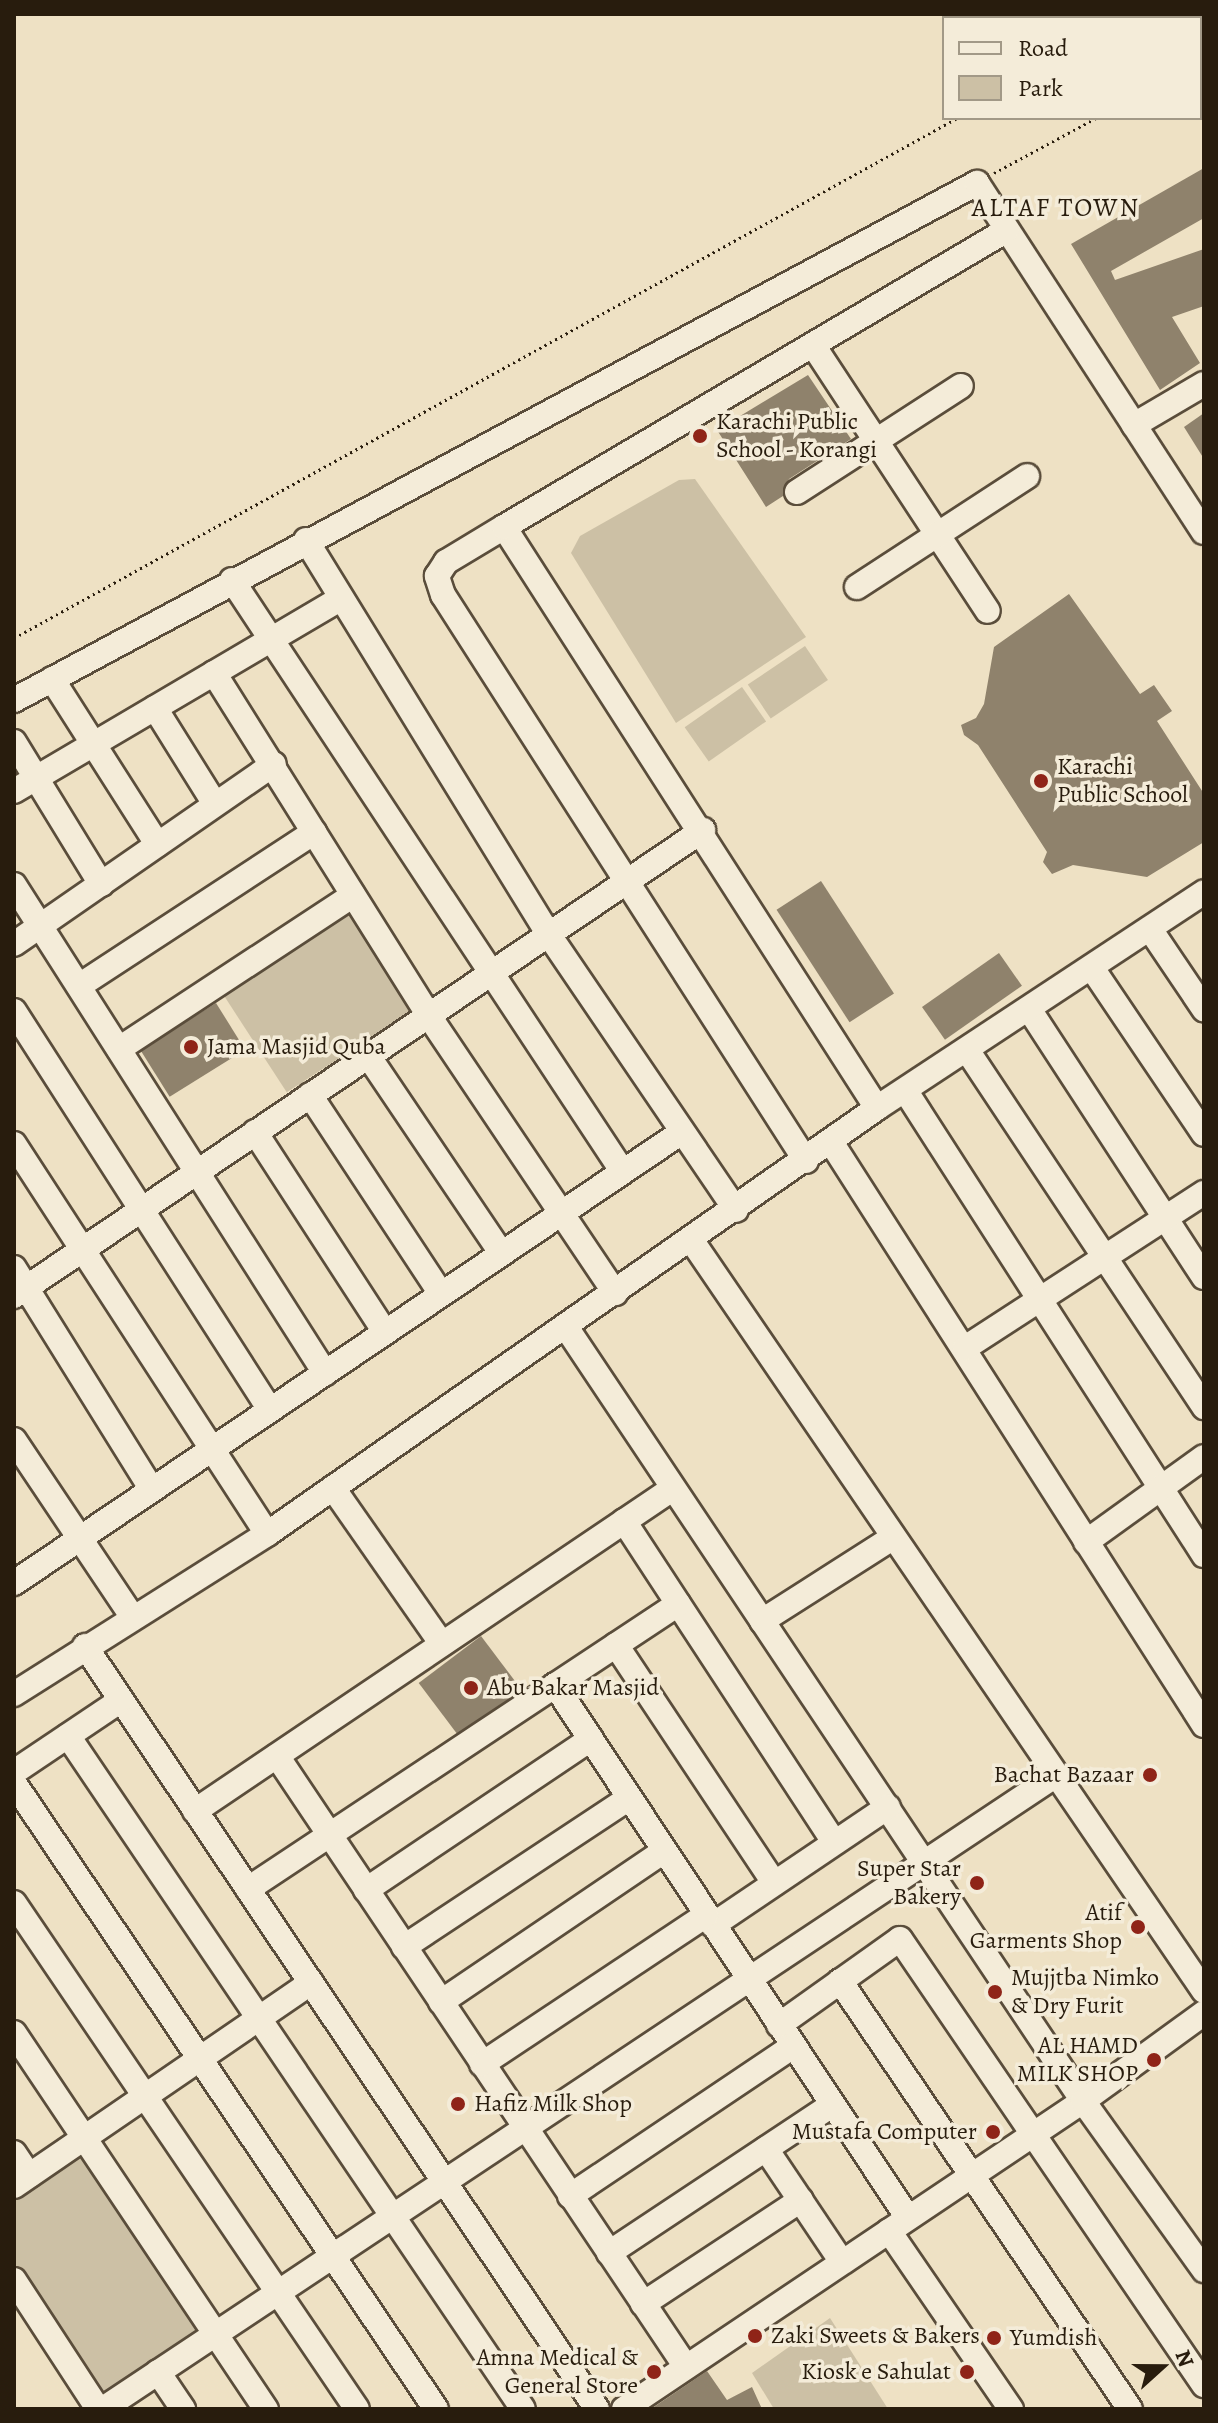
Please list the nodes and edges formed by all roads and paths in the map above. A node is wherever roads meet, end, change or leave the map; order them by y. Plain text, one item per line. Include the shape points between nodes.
1 (953, 120) edge
2 (1092, 120) edge
3 (977, 183) junction
4 (1007, 230) junction
5 (813, 345) junction
6 (1204, 384) edge
7 (961, 386) dead end
8 (1134, 425) junction
9 (876, 441) junction
10 (1027, 476) dead end
11 (797, 492) dead end
12 (504, 527) junction
13 (1204, 532) edge
14 (939, 536) junction
15 (306, 540) junction
16 (232, 580) junction
17 (857, 587) dead end
18 (340, 599) junction
19 (988, 611) dead end
20 (14, 638) edge
21 (271, 640) junction
22 (214, 673) junction
23 (52, 679) junction
24 (14, 700) edge
25 (155, 708) junction
26 (14, 742) edge
27 (93, 744) junction
28 (274, 764) junction
29 (36, 778) junction
30 (14, 791) edge
31 (215, 804) junction
32 (703, 830) junction
33 (314, 832) junction
34 (157, 844) junction
35 (624, 881) junction
36 (101, 884) junction
37 (14, 885) edge
38 (1204, 892) edge
39 (353, 895) junction
40 (40, 926) junction
41 (1150, 929) junction
42 (547, 932) junction
43 (14, 944) edge
44 (1092, 968) junction
45 (491, 972) junction
46 (79, 986) junction
47 (1029, 1009) junction
48 (1204, 1009) edge
49 (14, 1011) edge
50 (429, 1016) junction
51 (119, 1049) junction
52 (967, 1050) junction
53 (369, 1057) junction
54 (905, 1090) junction
55 (310, 1095) junction
56 (877, 1108) junction
57 (255, 1132) junction
58 (682, 1132) junction
59 (1204, 1134) edge
60 (831, 1142) junction
61 (14, 1144) edge
62 (806, 1161) junction
63 (197, 1172) junction
64 (623, 1172) junction
65 (1204, 1193) edge
66 (141, 1209) junction
67 (736, 1210) junction
68 (561, 1213) junction
69 (1166, 1218) junction
70 (692, 1241) junction
71 (82, 1249) junction
72 (501, 1253) junction
73 (1107, 1258) junction
74 (1204, 1277) edge
75 (18, 1283) edge
76 (440, 1292) junction
77 (615, 1293) junction
78 (1041, 1303) junction
79 (566, 1327) junction
80 (384, 1331) junction
81 (965, 1348) junction
82 (325, 1373) junction
83 (1204, 1407) edge
84 (269, 1408) junction
85 (14, 1440) edge
86 (209, 1448) junction
87 (1204, 1457) edge
88 (1160, 1487) junction
89 (333, 1488) junction
90 (672, 1489) junction
91 (152, 1490) junction
92 (624, 1521) junction
93 (267, 1534) junction
94 (894, 1537) junction
95 (78, 1542) junction
96 (1086, 1542) junction
97 (1204, 1555) edge
98 (14, 1583) edge
99 (678, 1604) junction
100 (132, 1616) junction
101 (762, 1621) junction
102 (442, 1644) junction
103 (616, 1645) junction
104 (85, 1646) junction
105 (18, 1683) edge
106 (555, 1685) junction
107 (121, 1700) junction
108 (1204, 1725) edge
109 (68, 1736) junction
110 (591, 1739) junction
111 (277, 1756) junction
112 (14, 1772) edge
113 (1053, 1777) junction
114 (14, 1783) edge
115 (629, 1798) junction
116 (888, 1807) junction
117 (195, 1811) junction
118 (329, 1835) junction
119 (834, 1842) junction
120 (664, 1851) junction
121 (925, 1859) junction
122 (774, 1883) junction
123 (248, 1889) junction
124 (366, 1890) junction
125 (14, 1903) edge
126 (709, 1920) junction
127 (404, 1947) junction
128 (747, 1977) junction
129 (840, 1981) junction
130 (311, 1983) junction
131 (1204, 1991) edge
132 (441, 2002) junction
133 (1204, 2013) edge
134 (259, 2019) junction
135 (779, 2025) junction
136 (14, 2033) edge
137 (793, 2046) junction
138 (200, 2059) junction
139 (482, 2064) junction
140 (145, 2096) junction
141 (1083, 2101) junction
142 (832, 2105) junction
143 (523, 2126) junction
144 (1031, 2136) junction
145 (84, 2138) junction
146 (766, 2149) junction
147 (14, 2153) edge
148 (972, 2175) junction
149 (444, 2180) junction
150 (22, 2181) edge
151 (570, 2196) junction
152 (801, 2200) junction
153 (392, 2215) junction
154 (899, 2225) junction
155 (609, 2253) junction
156 (332, 2255) junction
157 (842, 2262) junction
158 (1204, 2270) edge
159 (14, 2280) edge
160 (278, 2292) junction
161 (643, 2304) junction
162 (215, 2334) junction
163 (686, 2367) junction
164 (158, 2372) junction
165 (1204, 2385) edge
166 (1002, 2406) edge
167 (101, 2409) edge
168 (183, 2409) edge
169 (266, 2409) edge
170 (357, 2409) edge
171 (436, 2409) edge
172 (523, 2409) edge
173 (597, 2409) edge
174 (624, 2409) edge
175 (1130, 2409) edge

1 - 20 path
2 - 3 path
3 - 4 street
3 - 15 street
4 - 5 street
4 - 8 street
5 - 9 street
5 - 12 street
6 - 8 street
7 - 9 street
8 - 13 street
9 - 11 street
9 - 14 street
10 - 14 street
12 - 32 street
12 - 35 street via 446,562 437,576 439,587
14 - 17 street
14 - 19 street
15 - 16 street
15 - 18 street
16 - 21 street
16 - 23 street
18 - 21 street
18 - 42 street
21 - 22 street
21 - 45 street
22 - 25 street
22 - 28 street
23 - 24 street
23 - 27 street
25 - 27 street
25 - 31 street
26 - 29 street
27 - 29 street
27 - 34 street
28 - 31 street
28 - 33 street
29 - 30 street
29 - 36 street
31 - 34 street
32 - 35 street
32 - 56 street
33 - 39 street
33 - 46 street
34 - 36 street
35 - 42 street
35 - 62 street
36 - 40 street
37 - 40 street
38 - 41 street
39 - 50 street
39 - 51 street
40 - 43 street
40 - 46 street
41 - 44 street
41 - 48 street
42 - 45 street
42 - 58 street
44 - 47 street
44 - 59 street
45 - 50 street
45 - 64 street
46 - 51 street
47 - 52 street
47 - 69 street
49 - 66 street
50 - 53 street
50 - 68 street
51 - 63 street
52 - 54 street
52 - 73 street
53 - 55 street
53 - 72 street
54 - 56 street
54 - 78 street
55 - 57 street
55 - 76 street
56 - 60 street
57 - 63 street
57 - 80 street
58 - 64 street
58 - 67 street
60 - 62 street
60 - 81 street
61 - 71 street
62 - 67 street
63 - 66 street
63 - 82 street
64 - 68 street
65 - 69 street
66 - 71 street
66 - 84 street
67 - 70 street
68 - 72 street
68 - 77 street
69 - 73 street
69 - 74 street
70 - 77 street
70 - 94 street
71 - 75 street
71 - 86 street
72 - 76 street
73 - 78 street
73 - 83 street
75 - 91 street
76 - 80 street
77 - 79 street
78 - 81 street
78 - 88 street
79 - 89 street
79 - 90 street
80 - 82 street
81 - 96 street
82 - 84 street
84 - 86 street
85 - 95 street
86 - 91 street
86 - 93 street
87 - 88 street
88 - 96 street
88 - 97 street
89 - 93 street
89 - 102 street
90 - 92 street
90 - 101 street
91 - 95 street
92 - 99 street
92 - 102 street
93 - 100 street
94 - 101 street
94 - 113 street
95 - 98 street
95 - 100 street
96 - 108 street
99 - 103 street
99 - 119 street
100 - 104 street
101 - 116 street
102 - 111 street
103 - 106 street
103 - 122 street
104 - 105 street
104 - 107 street
106 - 110 street
106 - 118 street
107 - 109 street
107 - 117 street
109 - 112 street
109 - 134 street
110 - 115 street
110 - 124 street
111 - 117 street
111 - 118 street
113 - 121 street
113 - 131 street
114 - 138 street
115 - 120 street
115 - 127 street
116 - 119 street
116 - 121 street
117 - 123 street
118 - 123 street
118 - 124 street
119 - 122 street
120 - 126 street
120 - 132 street
121 - 128 street
121 - 141 street
122 - 126 street
123 - 130 street
124 - 127 street
125 - 140 street
126 - 128 street
126 - 139 street
127 - 132 street
128 - 135 street
128 - 143 street
129 - 135 street
129 - 144 street via 900,1939
129 - 148 street
130 - 134 street
130 - 149 street
132 - 139 street
133 - 141 street
134 - 138 street
134 - 153 street
135 - 137 street
136 - 145 street
137 - 142 street
137 - 151 street
138 - 140 street
138 - 156 street
139 - 143 street
140 - 145 street
140 - 160 street
141 - 144 street
141 - 158 street
142 - 146 street
142 - 154 street
143 - 149 street
143 - 151 street
144 - 148 street
144 - 165 street
145 - 150 street
145 - 162 street
146 - 152 street
146 - 155 street
147 - 150 street
148 - 154 street
148 - 175 street
149 - 153 street
149 - 173 street
151 - 155 street
152 - 157 street
152 - 161 street
153 - 156 street
153 - 172 street
154 - 157 street
154 - 166 street
155 - 161 street
156 - 160 street
156 - 171 street
157 - 163 street
159 - 167 street
160 - 162 street
160 - 170 street
161 - 163 street
162 - 164 street
162 - 169 street
163 - 174 street
164 - 167 street
164 - 168 street

